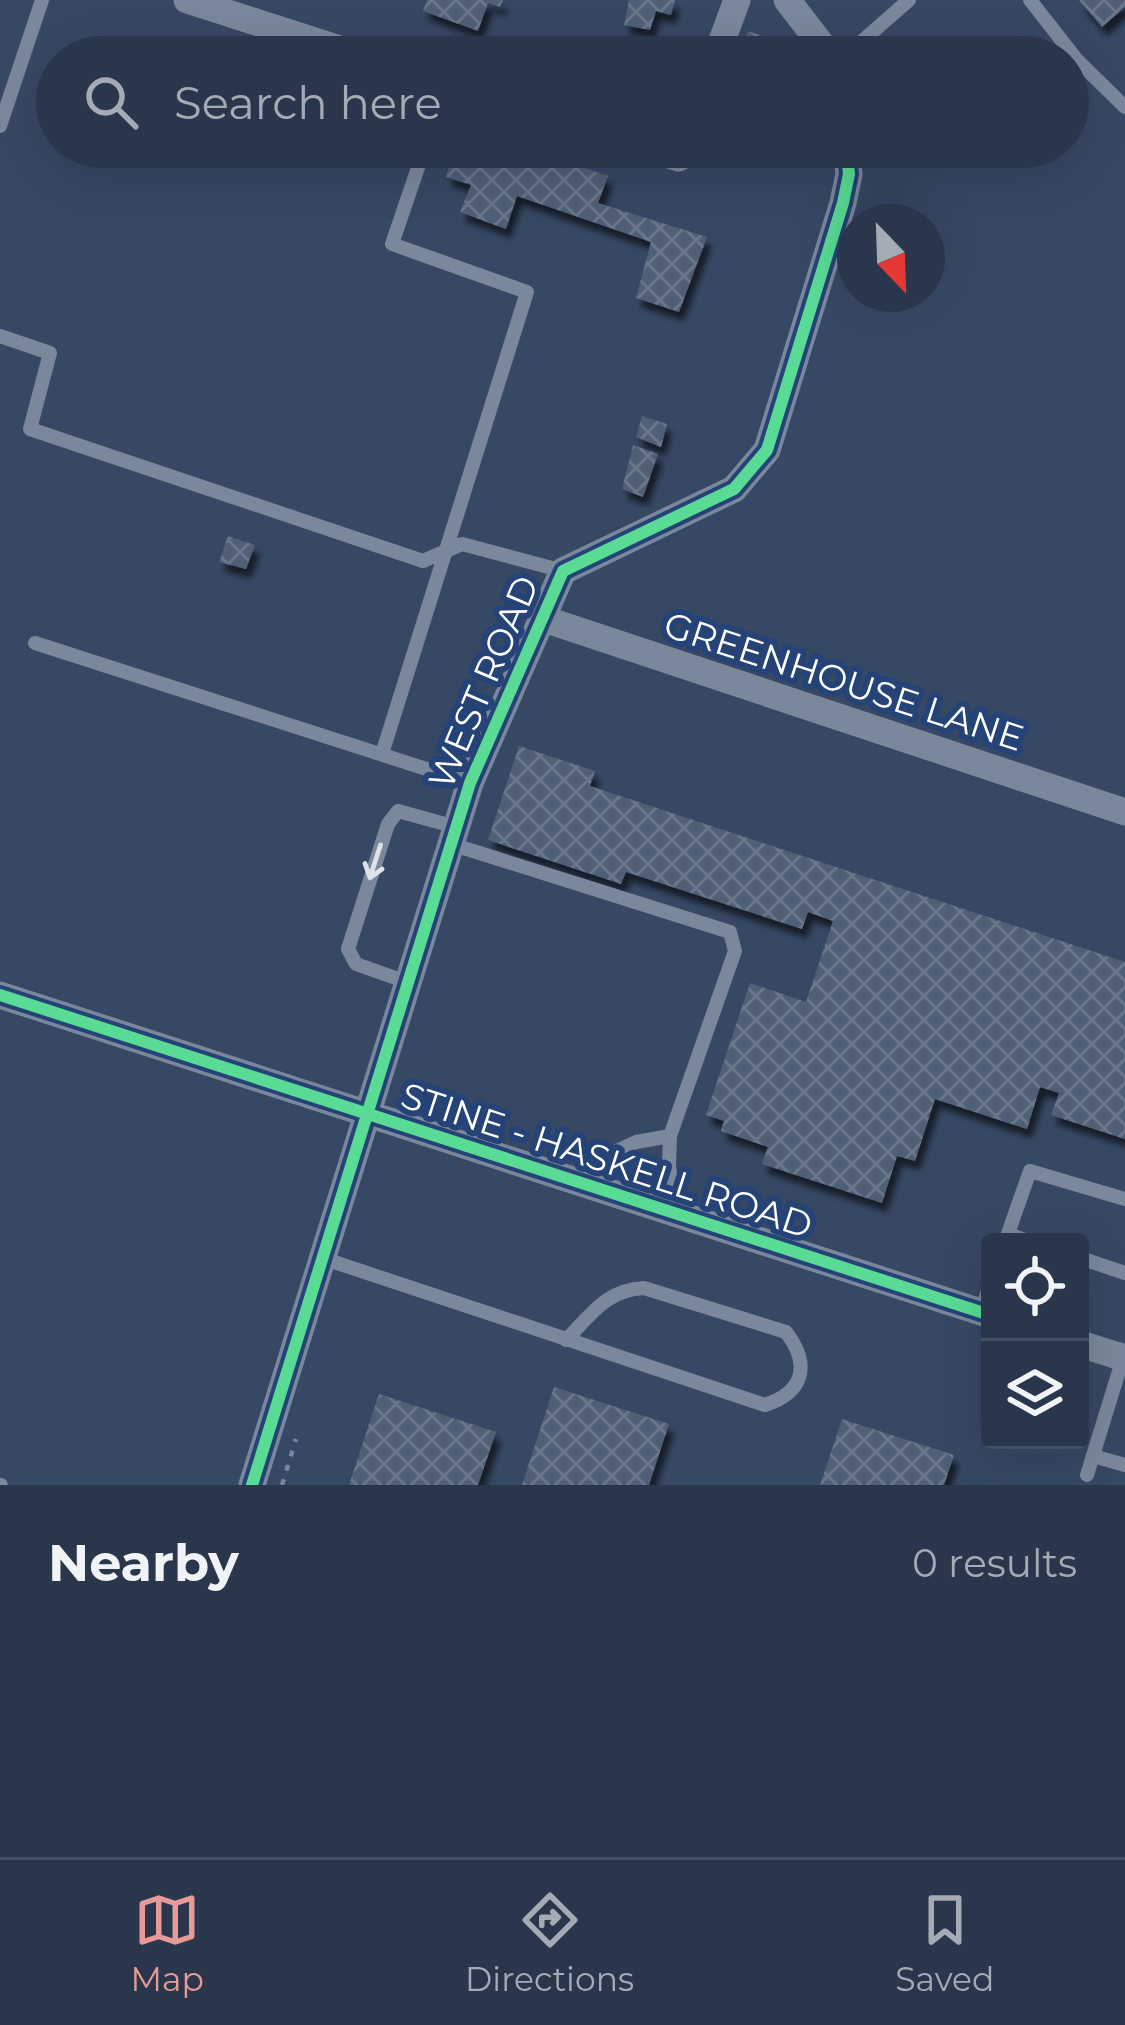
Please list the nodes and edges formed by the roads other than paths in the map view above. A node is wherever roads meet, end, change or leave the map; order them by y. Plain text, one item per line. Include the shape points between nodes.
1 (42, 0) edge
2 (188, 0) edge
3 (736, 0) edge
4 (787, 0) edge
5 (909, 0) edge
6 (1030, 0) edge
7 (300, 36) edge
8 (723, 36) edge
9 (815, 36) edge
10 (868, 36) edge
11 (1058, 36) edge
12 (1089, 72) edge
13 (1125, 107) edge
14 (0, 126) edge
15 (417, 168) edge
16 (848, 168) edge
17 (0, 336) edge
18 (443, 552) junction
19 (563, 571) junction
20 (541, 618) junction
21 (35, 643) dead end
22 (382, 754) junction
23 (470, 783) junction
24 (1125, 812) edge
25 (453, 835) junction
26 (407, 982) junction
27 (0, 995) edge
28 (366, 1114) junction
29 (670, 1136) junction
30 (578, 1183) junction
31 (1125, 1199) edge
32 (676, 1214) junction
33 (1009, 1233) edge
34 (325, 1259) junction
35 (1089, 1261) edge
36 (1125, 1274) edge
37 (981, 1302) edge
38 (566, 1340) junction
39 (1089, 1347) edge
40 (1124, 1358) edge
41 (1093, 1456) junction
42 (1125, 1465) edge
43 (1087, 1475) dead end
44 (252, 1485) edge

1 - 14 lane
2 - 7 street
3 - 8 street
4 - 9 street
5 - 10 lane
6 - 11 lane
12 - 13 lane
15 - 18 lane via 392,244 527,292
16 - 19 street, WEST ROAD via 767,450 734,489
17 - 18 lane via 50,353 30,429 423,561
18 - 19 lane via 462,544
18 - 22 lane
19 - 20 street, WEST ROAD
20 - 23 street, WEST ROAD
20 - 24 street, GREENHOUSE LANE
21 - 22 lane
22 - 23 lane
23 - 25 street, WEST ROAD
25 - 26 street, WEST ROAD
25 -> 26 lane via 398,811 348,949 356,964
25 - 29 lane via 730,932 735,951
26 - 28 street, WEST ROAD
27 - 28 street, STINE - HASKELL ROAD
28 - 30 street, STINE - HASKELL ROAD
28 - 34 street, WEST ROAD
29 - 30 lane via 584,1166
29 - 32 lane
30 - 32 street, STINE - HASKELL ROAD
31 - 33 lane via 1030,1171
32 - 37 street, STINE - HASKELL ROAD
34 - 38 lane
34 - 44 street, WEST ROAD
35 - 36 lane
38 - 38 lane via 765,1406 787,1398 801,1367 786,1332 644,1288 609,1297
39 - 40 street
40 - 41 lane
41 - 42 lane
41 - 43 lane

